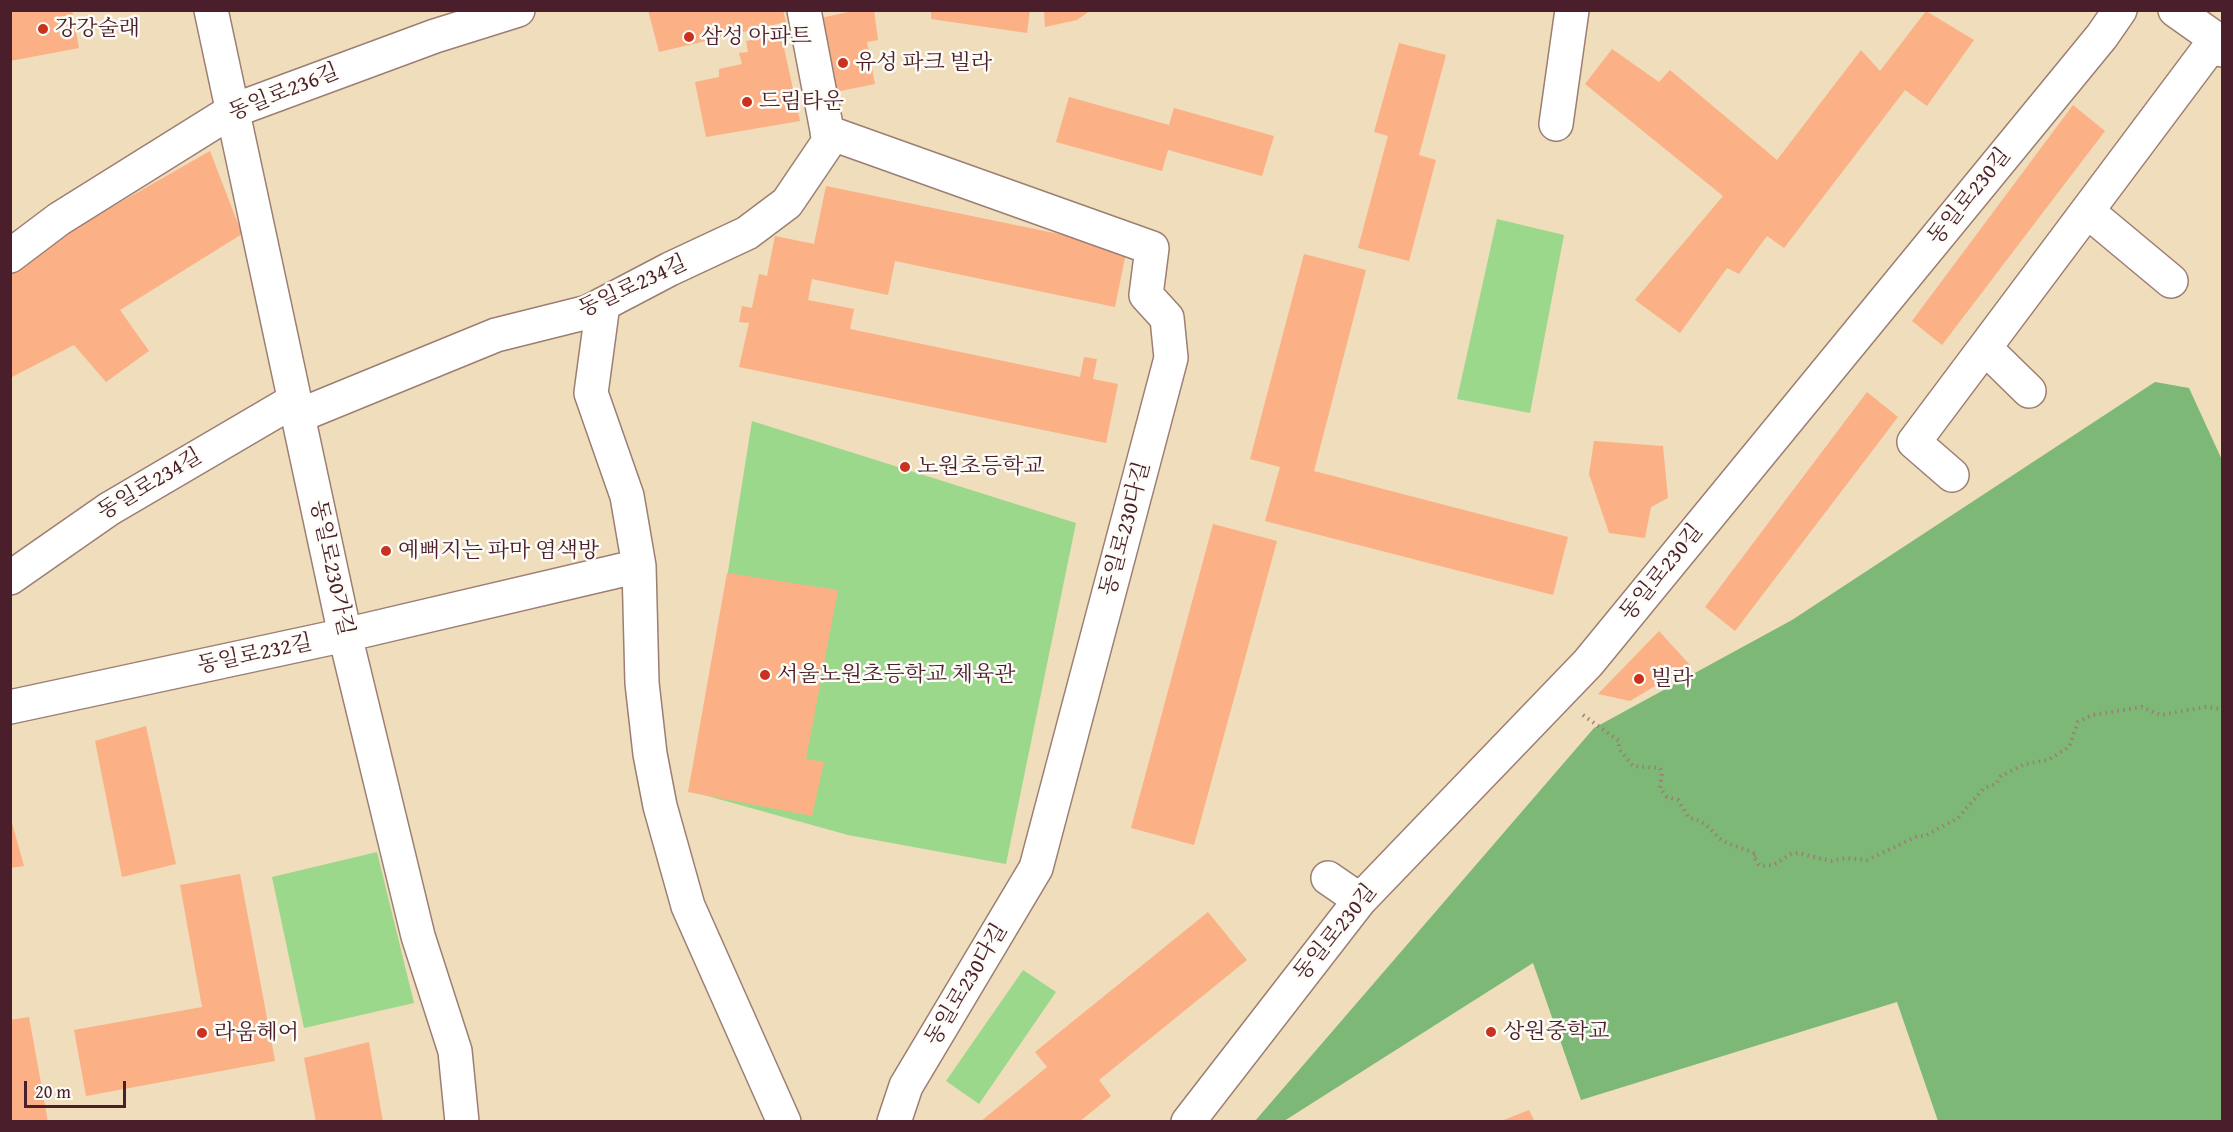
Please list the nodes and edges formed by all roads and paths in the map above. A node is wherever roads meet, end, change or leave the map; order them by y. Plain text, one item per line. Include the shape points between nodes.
1 (212, 10) edge
2 (518, 10) edge
3 (804, 10) edge
4 (1572, 10) edge
5 (2120, 10) edge
6 (2175, 10) edge
7 (2220, 43) edge
8 (232, 111) junction
9 (1556, 124) dead end
10 (828, 136) junction
11 (2087, 211) junction
12 (10, 256) edge
13 (2171, 281) dead end
14 (603, 304) junction
15 (1985, 348) junction
16 (2029, 391) dead end
17 (297, 408) junction
18 (1952, 475) dead end
19 (639, 566) junction
20 (10, 578) edge
21 (345, 635) junction
22 (1566, 688) junction
23 (10, 707) edge
24 (2223, 709) edge
25 (1328, 878) dead end
26 (1360, 900) junction
27 (777, 1120) edge
28 (462, 1122) edge
29 (894, 1122) edge
30 (1188, 1122) edge

1 - 8 street, 동일로230가길
2 - 8 street, 동일로236길 via 435,36
3 - 10 street
4 - 9 street
5 - 22 street, 동일로230길
6 - 7 street
7 - 11 street
8 - 12 street, 동일로236길 via 59,219
8 - 17 street, 동일로230가길
10 - 14 street, 동일로234길 via 787,203 747,233
10 - 29 street, 동일로230다길 via 1152,248 1146,295 1167,318 1171,358 1036,868 906,1086
11 - 13 street
11 - 15 street
14 - 17 street, 동일로234길 via 588,312 496,335
14 - 19 street via 591,393 627,496
15 - 16 street
15 - 18 street via 1914,442
17 - 20 street, 동일로234길 via 109,509
17 - 21 street, 동일로230가길
19 - 21 street, 동일로232길
19 - 27 street via 642,683 660,806 688,906
21 - 23 street, 동일로232길
21 - 28 street, 동일로230가길 via 418,936 455,1051
22 - 24 path via 1575,695 1588,720 1619,741 1619,749 1633,766 1660,768 1660,788 1667,797 1678,800 1689,818 1716,831 1723,841 1757,855 1753,856 1760,866 1773,865 1791,854 1830,861 1867,860 1917,836 1925,836 1958,818 1984,788 1996,784 2001,776 2025,764 2048,760 2069,747 2078,722 2092,715 2142,707 2160,715 2206,707
22 - 26 street, 동일로230길
25 - 26 street
26 - 30 street, 동일로230길

